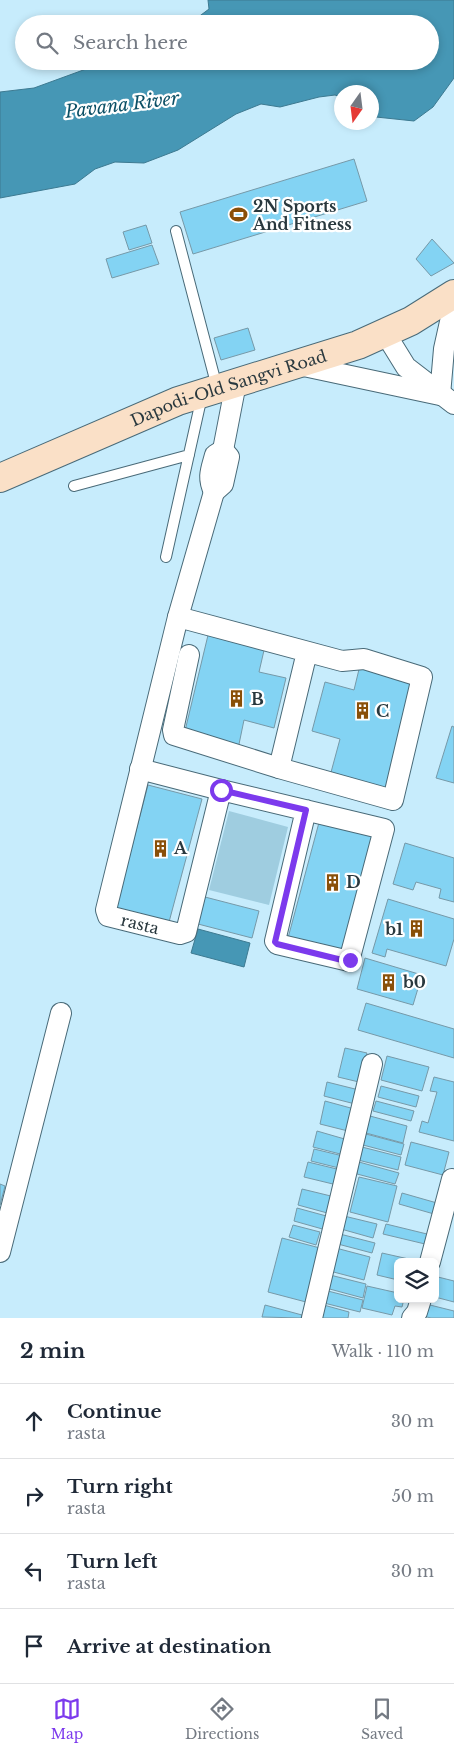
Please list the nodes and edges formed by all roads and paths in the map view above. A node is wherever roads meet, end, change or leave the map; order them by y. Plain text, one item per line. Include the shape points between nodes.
1 (176, 231) dead end
2 (454, 294) edge
3 (454, 304) edge
4 (385, 333) junction
5 (294, 364) junction
6 (219, 388) junction
7 (447, 400) edge
8 (189, 455) junction
9 (0, 478) edge
10 (74, 486) dead end
11 (166, 557) dead end
12 (178, 617) junction
13 (307, 652) junction
14 (189, 655) dead end
15 (279, 768) junction
16 (140, 769) junction
17 (221, 790) junction
18 (306, 810) junction
19 (61, 1014) dead end
20 (372, 1064) dead end
21 (452, 1179) dead end
22 (0, 1252) edge
23 (431, 1258) edge
24 (419, 1303) edge
25 (312, 1318) edge
26 (412, 1318) edge

1 - 6 lane
2 - 4 street, Dapodi-Old Sangvi Road
3 - 7 street via 444,348
4 - 5 street, Dapodi-Old Sangvi Road via 358,345
4 - 7 street via 406,367
5 - 6 street, Dapodi-Old Sangvi Road
5 - 7 street
6 - 8 lane
6 - 9 street, Dapodi-Old Sangvi Road via 178,401
6 - 12 street, rasta via 224,450 215,455 212,465 209,481 214,492
8 - 10 lane
8 - 11 lane
12 - 13 street
12 - 16 street, rasta
13 - 15 street
13 - 15 street via 347,661 364,659 422,677 395,798 391,800
14 - 15 street via 174,735
16 - 17 street
16 - 17 street, rasta via 106,910 110,917 180,934 186,932
17 - 18 street
18 - 18 street via 385,831 348,962 275,942
19 - 22 street
20 - 25 street
21 - 23 street
24 - 26 street

